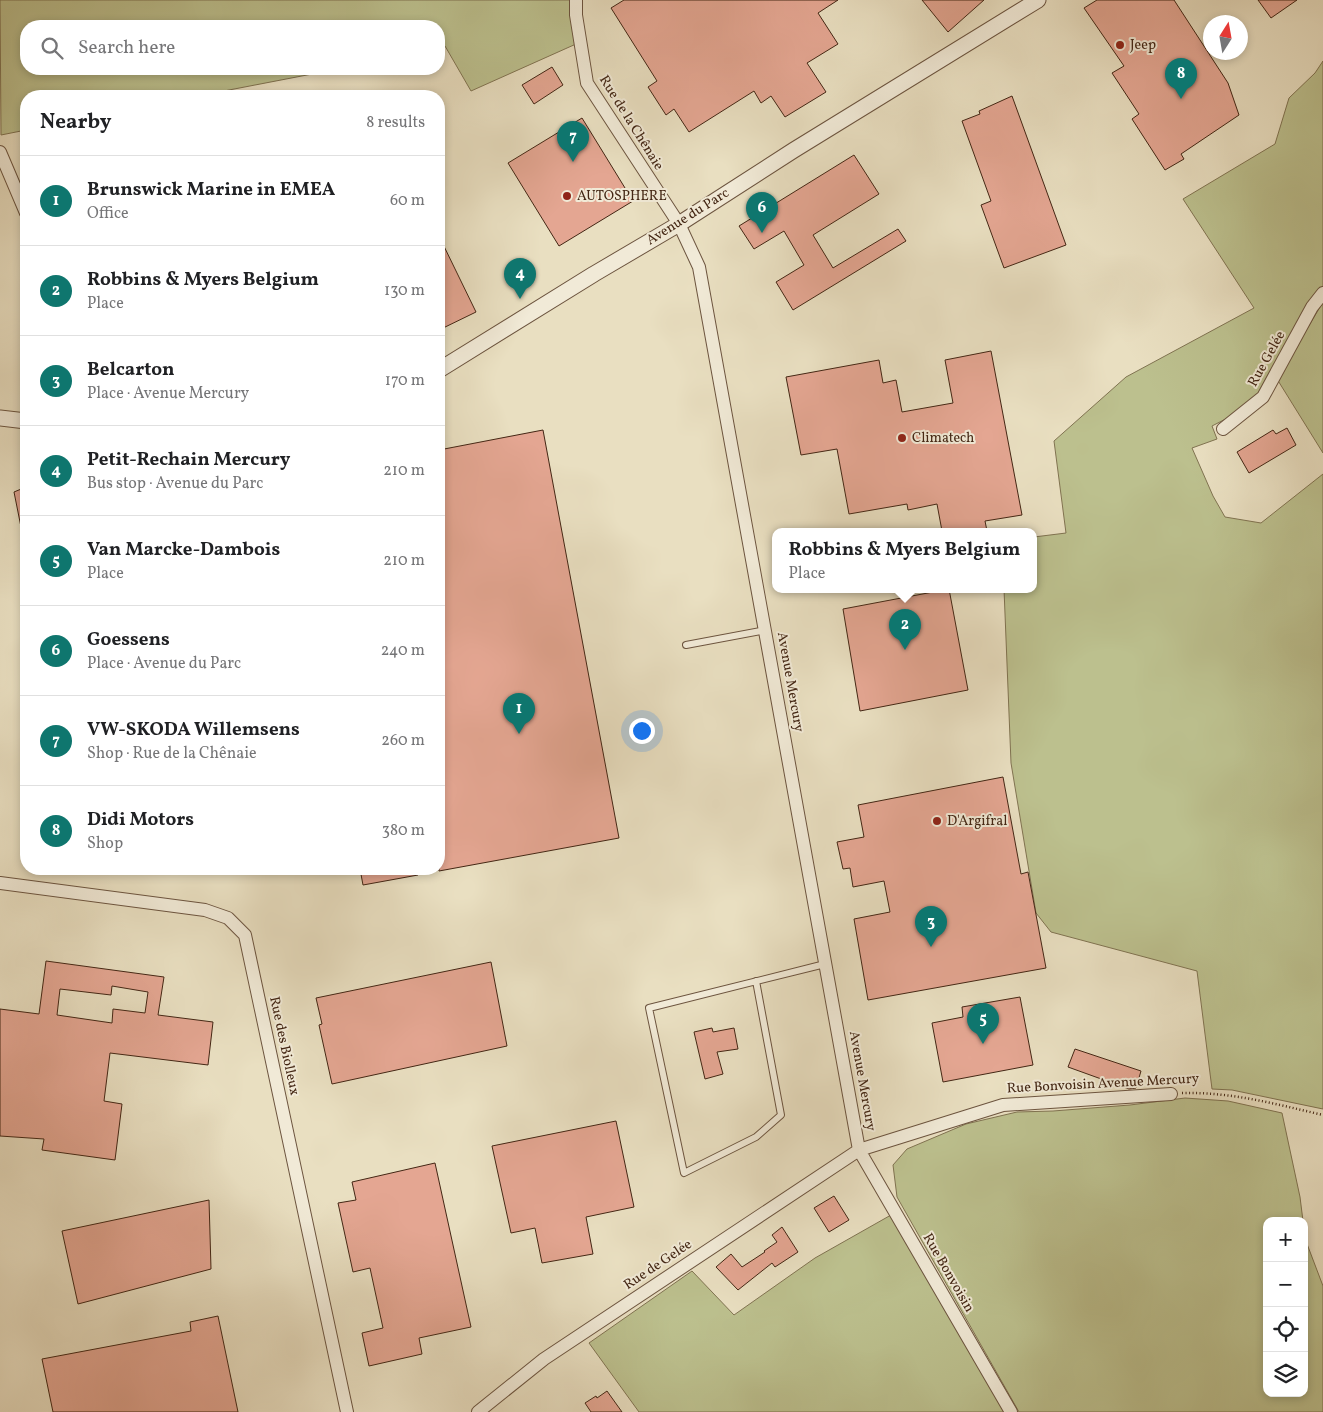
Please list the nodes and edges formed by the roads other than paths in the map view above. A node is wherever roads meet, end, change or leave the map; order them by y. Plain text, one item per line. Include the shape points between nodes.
1 (576, 0) edge
2 (1038, 0) edge
3 (0, 152) edge
4 (20, 199) edge
5 (679, 224) junction
6 (1323, 293) edge
7 (445, 366) edge
8 (0, 418) edge
9 (20, 420) edge
10 (1223, 429) dead end
11 (766, 630) junction
12 (686, 645) dead end
13 (0, 882) edge
14 (825, 964) junction
15 (756, 981) junction
16 (1171, 1094) road end
17 (859, 1150) junction
18 (347, 1412) edge
19 (478, 1412) edge
20 (1011, 1412) edge

1 - 5 street, Rue de la Chênaie via 587,83
2 - 5 street, Avenue du Parc
3 - 4 street
5 - 7 street, Avenue du Parc
5 - 11 street, Avenue Mercury via 699,267
6 - 10 street, Rue Gelée via 1312,307 1263,397
8 - 9 street
11 - 12 lane
11 - 14 street, Avenue Mercury
13 - 18 street, Rue des Biolleux via 205,910 228,918 244,935
14 - 15 lane
14 - 17 street, Avenue Mercury
15 - 15 lane via 649,1008 684,1173 756,1137 781,1115
16 - 17 street, Rue Bonvoisin Avenue Mercury via 1003,1104
17 - 19 street, Rue de Gelée via 544,1359
17 - 20 street, Rue Bonvoisin

